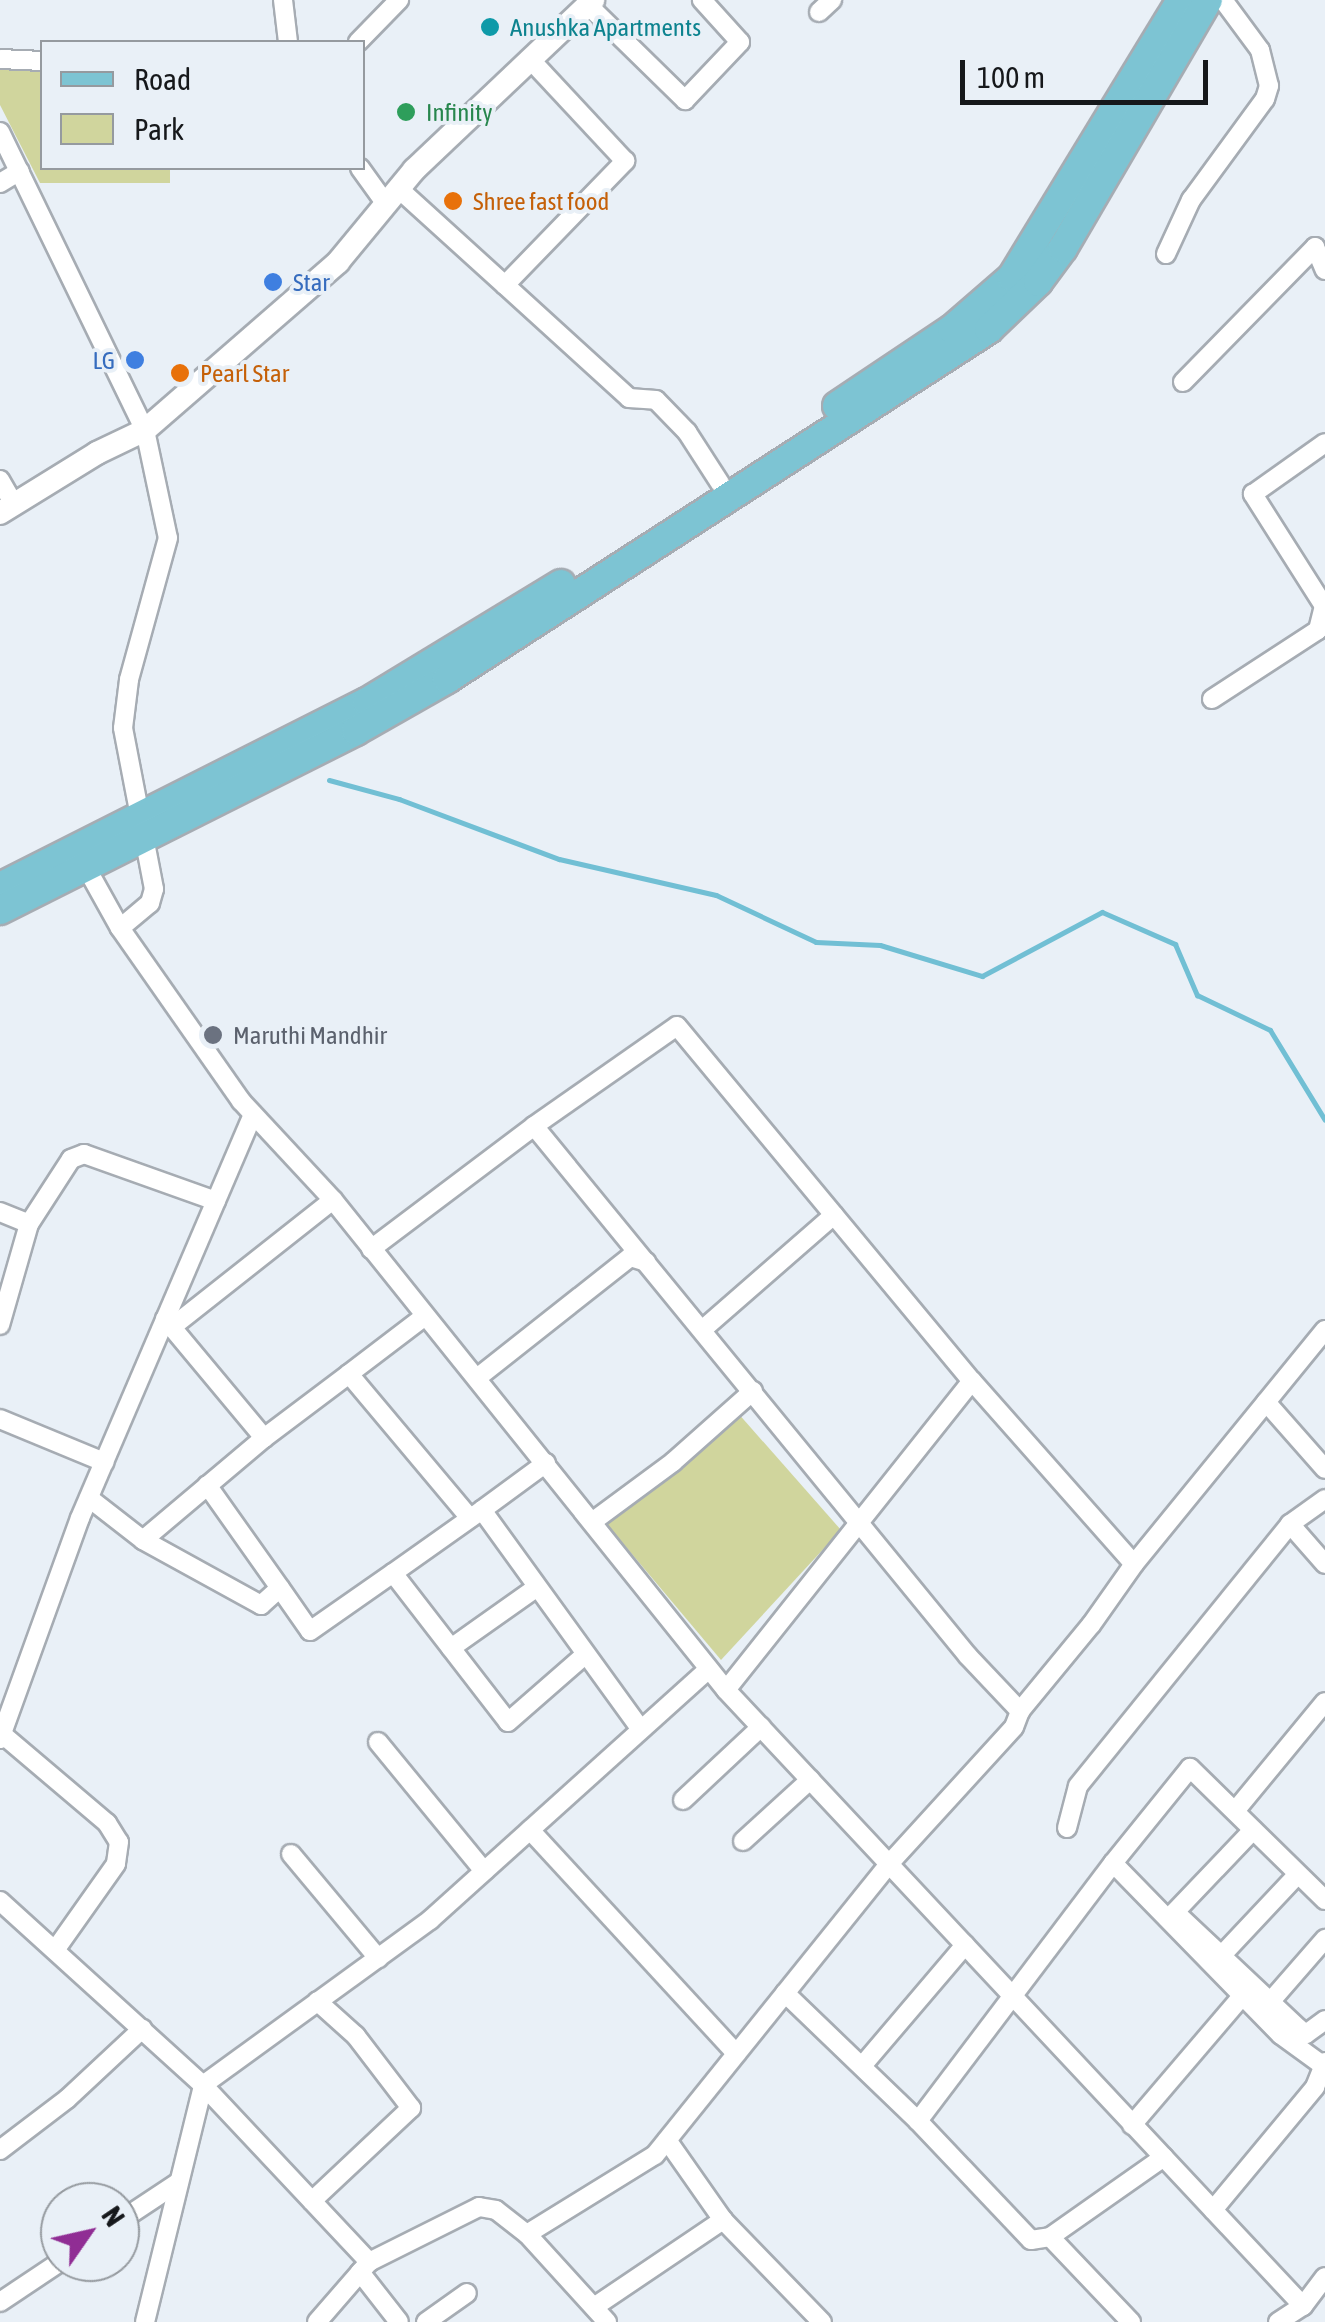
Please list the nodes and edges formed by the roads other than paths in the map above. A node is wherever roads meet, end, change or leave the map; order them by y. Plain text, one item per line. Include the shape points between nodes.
1 (282, 0) edge
2 (399, 0) edge
3 (702, 0) edge
4 (1181, 0) edge
5 (1208, 0) edge
6 (1223, 0) edge
7 (591, 2) edge
8 (288, 40) edge
9 (360, 40) edge
10 (0, 59) edge
11 (530, 59) junction
12 (40, 61) edge
13 (0, 132) edge
14 (362, 170) edge
15 (20, 171) junction
16 (0, 183) edge
17 (393, 196) junction
18 (1166, 254) dead end
19 (1325, 270) edge
20 (505, 285) junction
21 (1184, 382) dead end
22 (145, 430) junction
23 (1325, 442) edge
24 (0, 480) edge
25 (720, 483) junction
26 (7, 508) edge
27 (1212, 699) dead end
28 (143, 826) junction
29 (86, 867) junction
30 (0, 887) edge
31 (0, 910) edge
32 (120, 928) junction
33 (253, 1114) junction
34 (534, 1126) junction
35 (333, 1200) junction
36 (216, 1201) junction
37 (0, 1212) edge
38 (834, 1216) junction
39 (30, 1224) junction
40 (371, 1249) junction
41 (646, 1262) junction
42 (426, 1316) junction
43 (168, 1323) junction
44 (0, 1325) edge
45 (702, 1330) junction
46 (1325, 1330) edge
47 (349, 1374) junction
48 (477, 1378) junction
49 (972, 1381) junction
50 (752, 1392) junction
51 (1266, 1402) junction
52 (0, 1419) edge
53 (264, 1438) junction
54 (104, 1462) junction
55 (546, 1462) junction
56 (1325, 1469) edge
57 (207, 1485) junction
58 (88, 1498) junction
59 (1325, 1499) edge
60 (476, 1514) junction
61 (592, 1522) junction
62 (860, 1522) junction
63 (1290, 1524) junction
64 (143, 1540) junction
65 (1134, 1564) junction
66 (1325, 1564) edge
67 (393, 1573) junction
68 (537, 1586) junction
69 (280, 1588) junction
70 (451, 1648) junction
71 (586, 1654) junction
72 (709, 1669) junction
73 (726, 1690) junction
74 (1325, 1702) edge
75 (1020, 1711) junction
76 (761, 1727) junction
77 (641, 1730) junction
78 (1, 1736) edge
79 (378, 1742) dead end
80 (810, 1780) junction
81 (683, 1800) dead end
82 (1235, 1811) junction
83 (1067, 1828) dead end
84 (530, 1830) junction
85 (1253, 1830) junction
86 (743, 1841) dead end
87 (291, 1854) dead end
88 (1113, 1863) junction
89 (889, 1864) junction
90 (484, 1871) junction
91 (1298, 1874) junction
92 (1324, 1898) edge
93 (0, 1902) edge
94 (1325, 1940) edge
95 (965, 1945) junction
96 (55, 1950) junction
97 (1222, 1956) junction
98 (378, 1958) junction
99 (785, 1992) junction
100 (1013, 1996) junction
101 (1242, 1996) junction
102 (317, 2002) junction
103 (1270, 2002) junction
104 (1325, 2020) edge
105 (142, 2029) junction
106 (736, 2054) junction
107 (1324, 2065) edge
108 (862, 2066) junction
109 (203, 2085) junction
110 (918, 2122) junction
111 (1132, 2125) junction
112 (667, 2140) junction
113 (0, 2150) edge
114 (1164, 2157) junction
115 (179, 2182) junction
116 (312, 2201) junction
117 (140, 2208) edge
118 (1214, 2210) junction
119 (723, 2220) junction
120 (527, 2234) junction
121 (1050, 2237) junction
122 (365, 2267) junction
123 (40, 2275) edge
124 (1325, 2277) edge
125 (467, 2293) dead end
126 (0, 2302) edge
127 (1303, 2306) junction
128 (594, 2307) junction
129 (813, 2319) edge
130 (145, 2322) edge
131 (317, 2322) edge
132 (399, 2322) edge
133 (426, 2322) edge
134 (608, 2322) edge
135 (1131, 2322) edge
136 (1278, 2322) edge

1 - 8 street
2 - 9 street
3 - 7 street via 740,42 685,100
4 - 25 main road via 1030,252 994,296
5 - 28 main road via 1063,248 989,329 448,679 356,732
6 - 18 street via 1260,50 1268,86 1192,200
7 - 11 street
10 - 12 street
11 - 17 street
11 - 20 street via 625,161
13 - 15 street
14 - 17 street
15 - 16 street
15 - 22 street
17 - 20 street
17 - 22 street via 338,262
19 - 21 street via 1315,247
20 - 25 street via 629,398 656,400 687,432
22 - 26 street
22 - 28 street via 168,538 128,680 123,728
23 - 27 street via 1254,494 1324,606 1318,630
24 - 26 street
25 - 28 main road via 367,702
28 - 29 main road
28 - 30 main road
28 - 32 street via 154,888 150,903
29 - 31 main road
29 - 32 street
32 - 33 street
33 - 35 street
33 - 36 street
34 - 38 street via 677,1026
34 - 40 street
34 - 41 street
35 - 40 street
35 - 43 street
36 - 39 street via 84,1154 67,1164
36 - 43 street
37 - 39 street
38 - 45 street
38 - 49 street
39 - 44 street
40 - 42 street
41 - 45 street
41 - 48 street via 630,1256
42 - 47 street
42 - 48 street
43 - 53 street
43 - 54 street
45 - 50 street
46 - 51 street
47 - 53 street
47 - 60 street
48 - 55 street
49 - 62 street
49 - 65 street
50 - 61 street
50 - 62 street
51 - 56 street
51 - 65 street
52 - 54 street
53 - 57 street
54 - 58 street
55 - 60 street
55 - 61 street
57 - 64 street
57 - 69 street
58 - 64 street
58 - 78 street
59 - 63 street
60 - 67 street
60 - 68 street
61 - 72 street
62 - 73 street
62 - 75 street
63 - 66 street
63 - 83 street via 1078,1786
64 - 69 street via 262,1605
65 - 75 street
67 - 69 street via 310,1631
67 - 70 street
68 - 70 street
68 - 71 street
70 - 71 street via 508,1722
71 - 77 street
72 - 73 street
72 - 77 street
73 - 76 street
74 - 82 street
75 - 89 street via 1014,1727
76 - 80 street
76 - 81 street
77 - 84 street
78 - 96 street via 107,1824 119,1842 116,1864
79 - 90 street
80 - 86 street
80 - 89 street
82 - 85 street
82 - 88 street via 1190,1768
84 - 90 street
84 - 106 street
85 - 91 street
85 - 97 street via 1175,1912
87 - 98 street
88 - 100 street
88 - 101 street
89 - 95 street
89 - 99 street
90 - 98 street
91 - 92 street
91 - 97 street
93 - 96 street
94 - 103 street
95 - 100 street
95 - 108 street
96 - 105 street
97 - 103 street
98 - 102 street
99 - 106 street
99 - 108 street
100 - 110 street
100 - 111 street
101 - 107 street
101 - 111 street
102 - 109 street
102 - 116 street via 356,2036 411,2108
103 - 104 street via 1306,2034
105 - 109 street
105 - 113 street
106 - 112 street
107 - 118 street via 1315,2087
108 - 110 street
109 - 115 street
109 - 116 street
110 - 121 street via 1031,2240
111 - 114 street
112 - 119 street
112 - 120 street via 654,2155
114 - 118 street
114 - 121 street
115 - 117 street
115 - 130 street
116 - 122 street
118 - 127 street
119 - 128 street
119 - 129 street
120 - 122 street via 496,2210 479,2207
120 - 128 street
121 - 135 street
122 - 131 street
122 - 132 street
123 - 126 street
124 - 127 street
125 - 133 street
127 - 136 street
128 - 134 street

